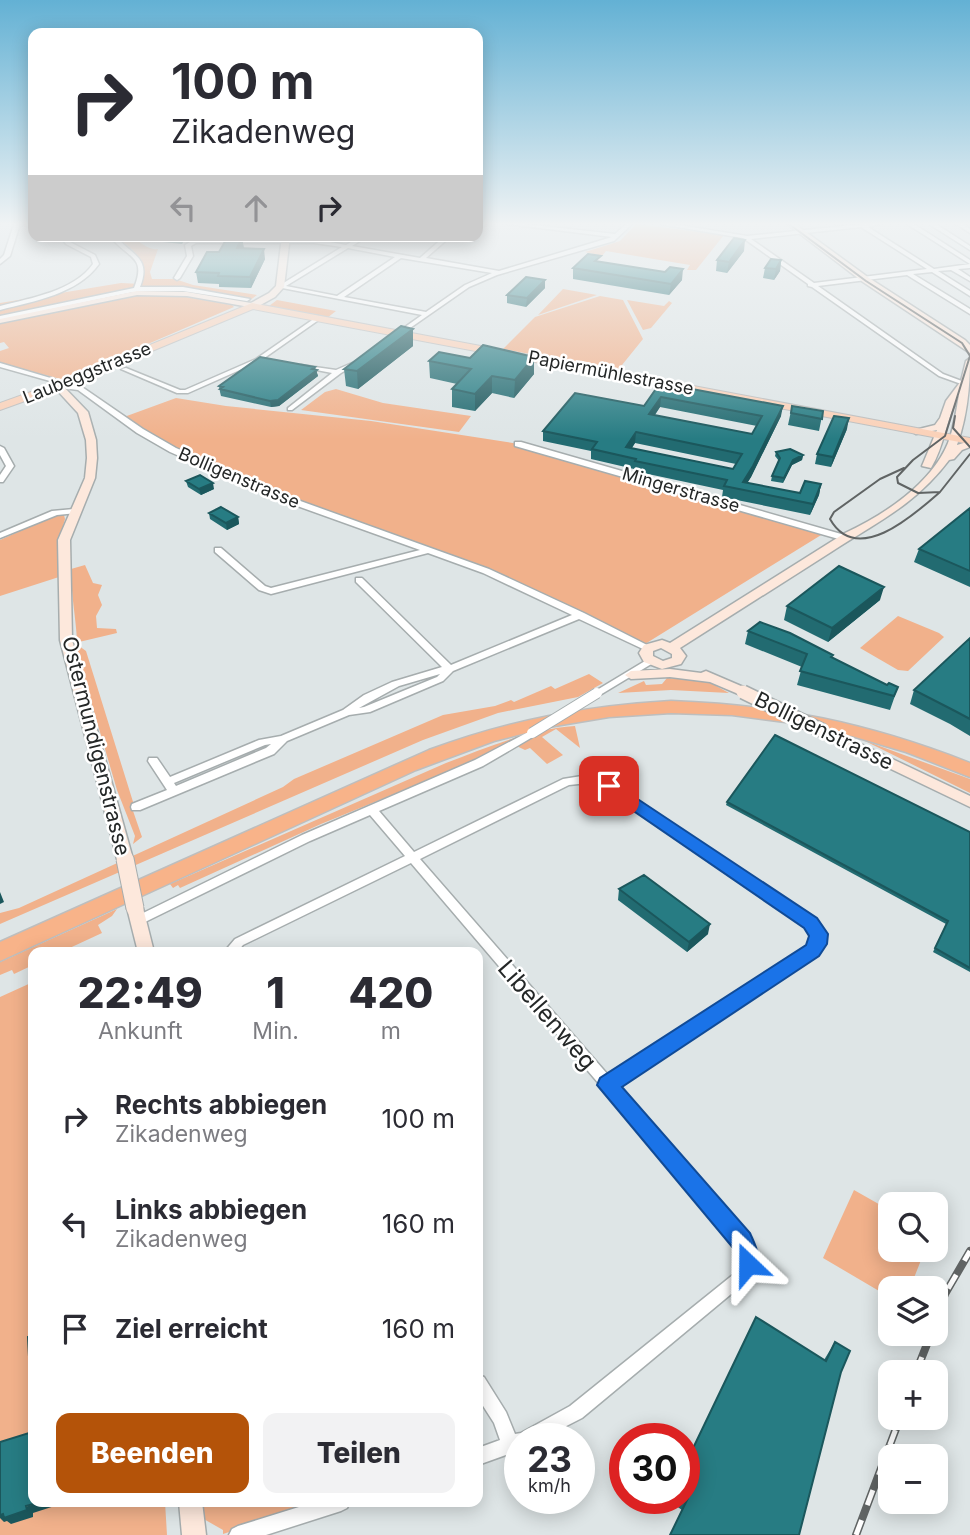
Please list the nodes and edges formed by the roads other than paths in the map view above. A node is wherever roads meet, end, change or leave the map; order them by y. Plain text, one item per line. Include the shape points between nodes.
1 (39, 296) edge
2 (113, 296) edge
3 (200, 296) edge
4 (270, 296) edge
5 (326, 296) edge
6 (341, 296) edge
7 (452, 296) edge
8 (825, 296) edge
9 (890, 296) edge
10 (944, 296) edge
11 (338, 298) junction
12 (249, 302) junction
13 (0, 308) edge
14 (970, 312) edge
15 (426, 314) junction
16 (318, 318) junction
17 (0, 319) edge
18 (398, 333) junction
19 (383, 342) edge
20 (970, 349) edge
21 (364, 356) edge
22 (970, 361) edge
23 (0, 365) edge
24 (299, 365) edge
25 (124, 369) dead end
26 (338, 372) junction
27 (964, 383) junction
28 (58, 386) junction
29 (0, 407) edge
30 (290, 409) dead end
31 (947, 415) junction
32 (916, 431) junction
33 (942, 436) junction
34 (954, 438) junction
35 (970, 443) edge
36 (517, 444) dead end
37 (0, 448) edge
38 (926, 476) junction
39 (0, 480) edge
40 (74, 511) junction
41 (0, 536) edge
42 (847, 537) junction
43 (218, 550) dead end
44 (430, 550) junction
45 (359, 580) dead end
46 (580, 615) junction
47 (673, 647) junction
48 (649, 654) junction
49 (677, 661) junction
50 (450, 669) junction
51 (631, 675) junction
52 (712, 678) junction
53 (970, 759) edge
54 (153, 761) dead end
55 (970, 770) edge
56 (171, 786) junction
57 (970, 802) edge
58 (136, 807) dead end
59 (371, 809) junction
60 (412, 857) junction
61 (137, 914) junction
62 (0, 938) edge
63 (145, 947) edge
64 (234, 947) edge
65 (0, 952) edge
66 (607, 1085) junction
67 (483, 1391) edge
68 (554, 1423) edge
69 (504, 1424) edge
70 (504, 1446) edge
71 (483, 1454) edge
72 (191, 1507) edge
73 (325, 1507) edge
74 (194, 1535) edge
75 (238, 1535) edge

1 - 13 street
2 - 17 main road
3 - 12 main road
4 - 12 main road
5 - 11 street
6 - 11 street
7 - 15 street
8 - 27 street via 942,376
9 - 20 main road
10 - 14 street
11 - 15 street
12 - 16 main road, Papiermühlestrasse
12 - 28 main road, Laubeggstrasse
15 - 18 street
16 - 18 main road, Papiermühlestrasse
16 - 25 street via 266,358 182,393
18 - 19 street
18 - 32 main road, Papiermühlestrasse
21 - 26 street
22 - 27 main road
23 - 28 street, Bolligenstrasse via 52,380
24 - 26 street
26 - 30 street
27 - 31 main road via 955,390
27 - 34 main road
28 - 29 main road, Laubeggstrasse
28 - 40 main road, Ostermundigenstrasse via 81,409 91,440 90,478
28 - 44 street, Bolligenstrasse via 80,388 140,431 230,476
31 - 32 main road via 940,426
31 - 33 main road
32 - 33 main road, Papiermühlestrasse
33 - 34 main road, Papiermühlestrasse
33 - 38 main road
34 - 35 main road, Papiermühlestrasse
34 - 38 main road via 949,452
35 - 38 main road via 957,449 940,471
36 - 42 street, Mingerstrasse
37 - 39 street via 10,466
38 - 42 main road via 891,510
40 - 41 street via 55,513
40 - 61 main road, Ostermundigenstrasse, bridge via 64,540 66,640
42 - 47 main road
43 - 44 street via 271,591
44 - 46 street, Bolligenstrasse via 515,583
45 - 50 street
46 - 48 street, Bolligenstrasse
46 - 50 street
47 - 48 main road via 660,644
47 - 49 main road via 679,653
48 - 49 main road via 664,665
48 - 51 street
49 - 52 main road, Bolligenstrasse
50 - 56 street via 440,679 379,705 347,712 283,739 270,751
51 - 52 main road
51 - 59 street, bridge via 479,763
52 - 57 main road, Bolligenstrasse, bridge
53 - 62 highway via 863,723 763,703 663,698 558,708 494,723 433,745
54 - 56 street
55 - 65 highway via 880,737 772,714 666,707 559,718 488,736 417,763
56 - 58 street
59 - 60 street, Libellenweg
59 - 61 street
60 - 64 street
60 - 66 street, Libellenweg
60 - 66 street via 567,782 588,779 639,805 814,927 819,940 813,951
61 - 63 main road, Ostermundigenstrasse
66 - 68 street, Libellenweg via 742,1241 747,1265 739,1279 576,1412
67 - 69 street
70 - 71 street, Libellenweg
72 - 74 main road
73 - 75 street

